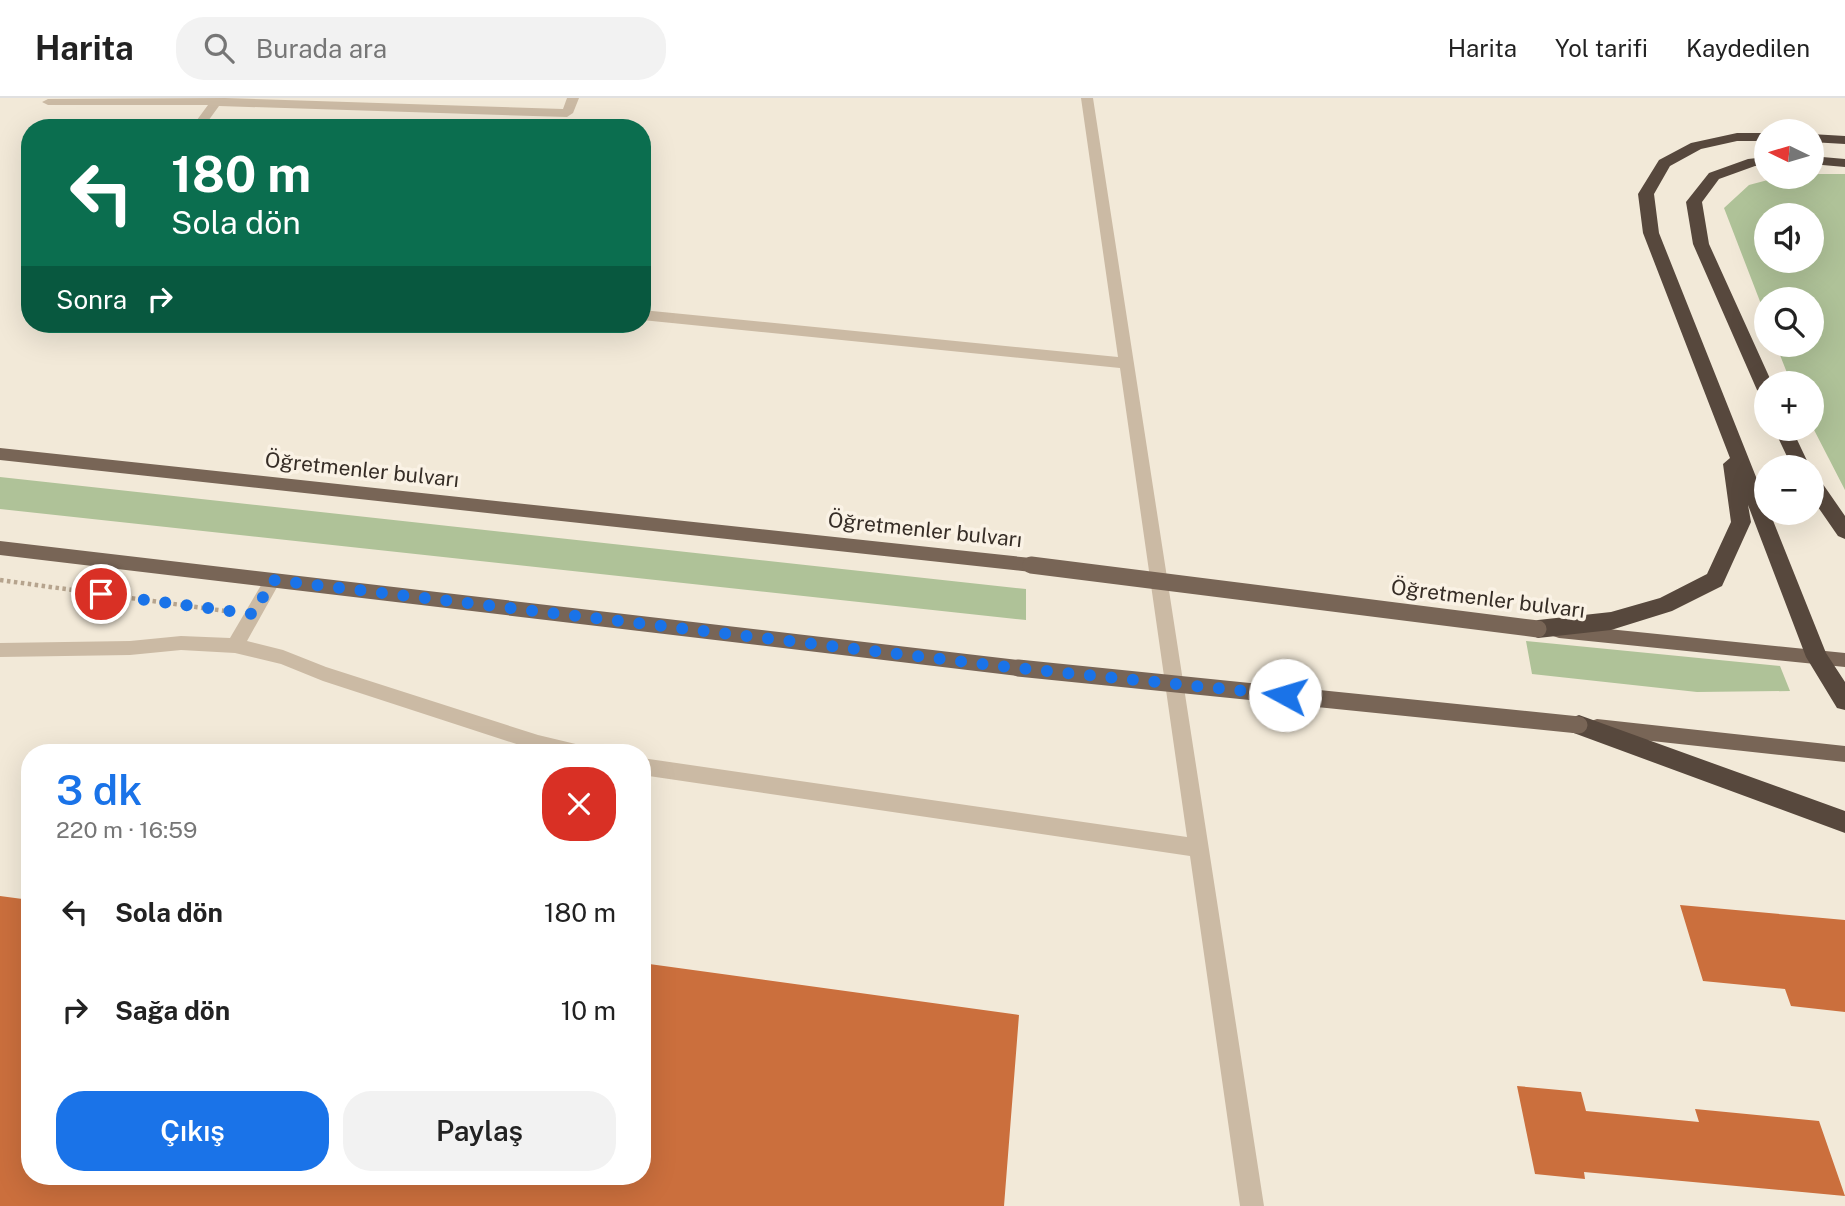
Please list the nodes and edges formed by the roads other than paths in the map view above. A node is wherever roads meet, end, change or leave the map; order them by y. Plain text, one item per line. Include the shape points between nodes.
1 (573, 98) edge
2 (1087, 98) edge
3 (218, 100) edge
4 (48, 102) dead end
5 (204, 119) edge
6 (1754, 137) edge
7 (1824, 139) edge
8 (1845, 140) edge
9 (1824, 161) edge
10 (1754, 162) edge
11 (1845, 163) edge
12 (651, 316) edge
13 (1124, 363) junction
14 (1757, 371) edge
15 (1725, 424) junction
16 (0, 454) edge
17 (1824, 501) edge
18 (1845, 531) edge
19 (0, 548) edge
20 (273, 580) junction
21 (1538, 629) junction
22 (235, 646) junction
23 (0, 650) edge
24 (1817, 657) junction
25 (1845, 660) edge
26 (1845, 701) edge
27 (1580, 725) junction
28 (542, 744) edge
29 (1845, 754) edge
30 (651, 767) edge
31 (1845, 822) edge
32 (1198, 848) junction
33 (1251, 1206) edge

1 - 3 street via 567,113
2 - 13 street
3 - 4 street
3 - 5 street
6 - 15 highway via 1696,146 1664,163 1646,194 1651,233
7 - 8 highway
9 - 11 highway
10 - 14 highway via 1714,176 1694,202 1700,244
12 - 13 street
13 - 32 street
15 - 21 highway via 1741,522 1716,580 1665,605 1611,621
15 - 24 highway
16 - 21 main road, Öğretmenler bulvarı, bridge via 1031,565
17 - 18 highway
19 - 20 main road
20 - 22 street
20 - 27 main road, bridge via 1017,668
21 - 24 main road, Öğretmenler bulvarı
22 - 23 street via 181,643
22 - 28 street via 283,657
24 - 25 main road, Öğretmenler bulvarı
24 - 26 highway
27 - 29 main road
27 - 31 highway
30 - 32 street
32 - 33 street

